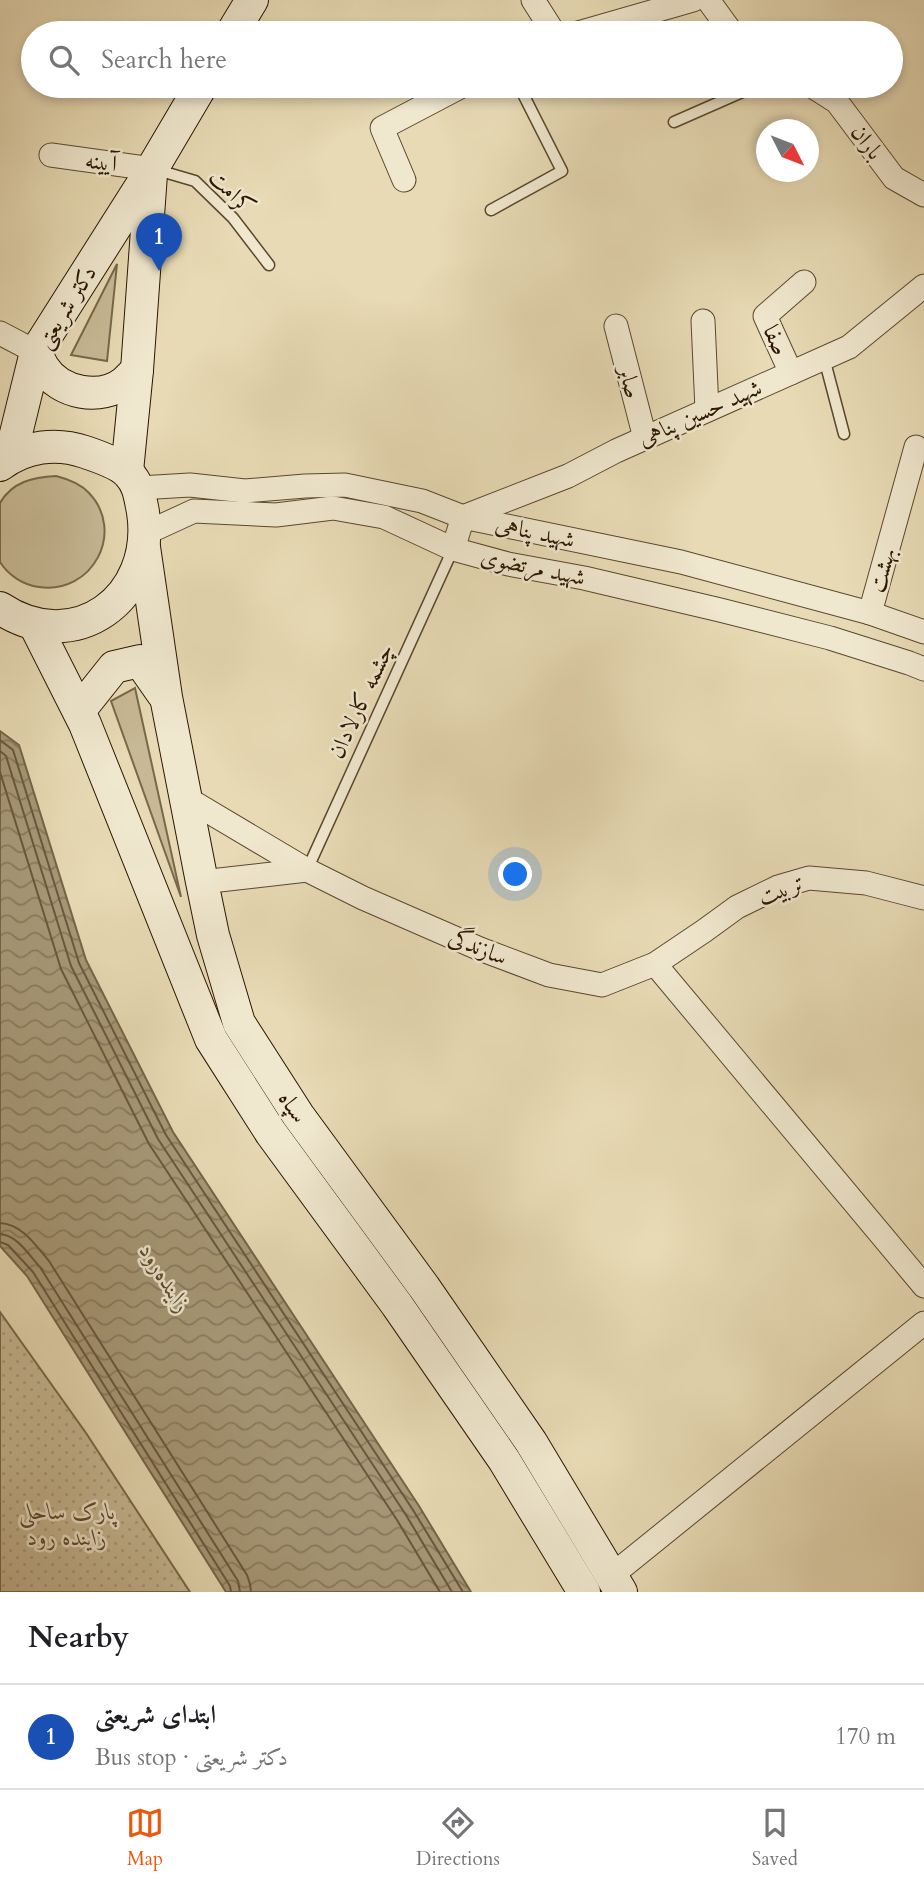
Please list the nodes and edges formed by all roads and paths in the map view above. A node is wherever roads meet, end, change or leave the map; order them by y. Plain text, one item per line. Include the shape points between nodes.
1 (533, 0) edge
2 (693, 0) edge
3 (708, 0) edge
4 (546, 21) edge
5 (620, 21) edge
6 (723, 21) edge
7 (194, 98) edge
8 (439, 98) edge
9 (525, 98) edge
10 (729, 98) edge
11 (830, 98) edge
12 (674, 122) dead end
13 (51, 155) dead end
14 (152, 169) junction
15 (404, 180) dead end
16 (924, 195) edge
17 (491, 210) dead end
18 (270, 265) dead end
19 (804, 282) dead end
20 (924, 286) edge
21 (703, 321) dead end
22 (616, 327) dead end
23 (0, 333) edge
24 (36, 352) junction
25 (824, 358) junction
26 (137, 370) junction
27 (791, 373) junction
28 (707, 410) junction
29 (844, 433) dead end
30 (645, 438) junction
31 (916, 447) dead end
32 (5, 461) edge
33 (133, 479) junction
34 (190, 485) junction
35 (187, 514) junction
36 (463, 517) junction
37 (144, 541) junction
38 (453, 549) junction
39 (870, 613) junction
40 (12, 617) edge
41 (924, 632) edge
42 (924, 669) edge
43 (166, 698) junction
44 (79, 711) junction
45 (186, 798) junction
46 (307, 870) junction
47 (202, 881) junction
48 (924, 898) edge
49 (655, 964) junction
50 (924, 1286) edge
51 (924, 1323) edge
52 (616, 1584) edge
53 (584, 1592) edge

1 - 4 street
2 - 5 street
3 - 6 street
7 - 14 main road, دکتر شریعتی
8 - 15 street via 382,128
9 - 17 lane via 562,172
10 - 12 lane
11 - 16 street, باران via 894,178
13 - 14 street, آیینه
14 - 18 lane, کرامت via 195,181 233,218
14 - 24 main road, دکتر شریعتی
14 - 26 main road, دکتر شریعتی
19 - 27 street, صفا via 765,316
20 - 25 street, شهید حسین پناهی via 849,347
21 - 28 street
22 - 30 street, صابر
23 - 24 street
24 - 26 main road via 56,381 72,390 108,391
24 - 32 main road, دکتر شریعتی
25 - 27 street, شهید حسین پناهی
25 - 29 lane
26 - 33 main road, دکتر شریعتی
27 - 28 street, شهید حسین پناهی
28 - 30 street, شهید حسین پناهی
30 - 36 street, شهید حسین پناهی via 568,476
31 - 39 street, بهشت
32 - 33 main road via 40,447 69,446 97,456
33 - 34 street, شهید پناهی
33 - 37 main road, دکتر شریعتی
34 - 35 street via 181,499
34 - 36 street, شهید پناهی via 245,491 345,485 422,501
35 - 37 street, شهيد مرتضوی
35 - 38 street, شهيد مرتضوی via 276,515 333,508 384,517
36 - 38 street
36 - 39 street, شهید پناهی via 681,562
37 - 40 main road via 138,571 125,593 106,610 84,622 60,627
37 - 43 main road, سپاه
38 - 42 street, شهيد مرتضوی via 830,638
38 - 46 lane, چشمه کارلادان
39 - 41 street, شهید پناهی
40 - 44 main road, سپاه
43 - 44 main road via 140,661 114,667
43 - 45 main road, سپاه
44 - 53 main road, سپاه via 211,1039 271,1133 504,1460
45 - 46 street, سازندگی
45 - 47 main road, سپاه
46 - 47 street
46 - 49 street, سازندگی via 480,949 549,975 602,985
47 - 52 main road, سپاه via 239,1023 298,1115 531,1442
48 - 49 street, تربیت via 866,883 809,878 737,907
49 - 50 street
51 - 52 street

